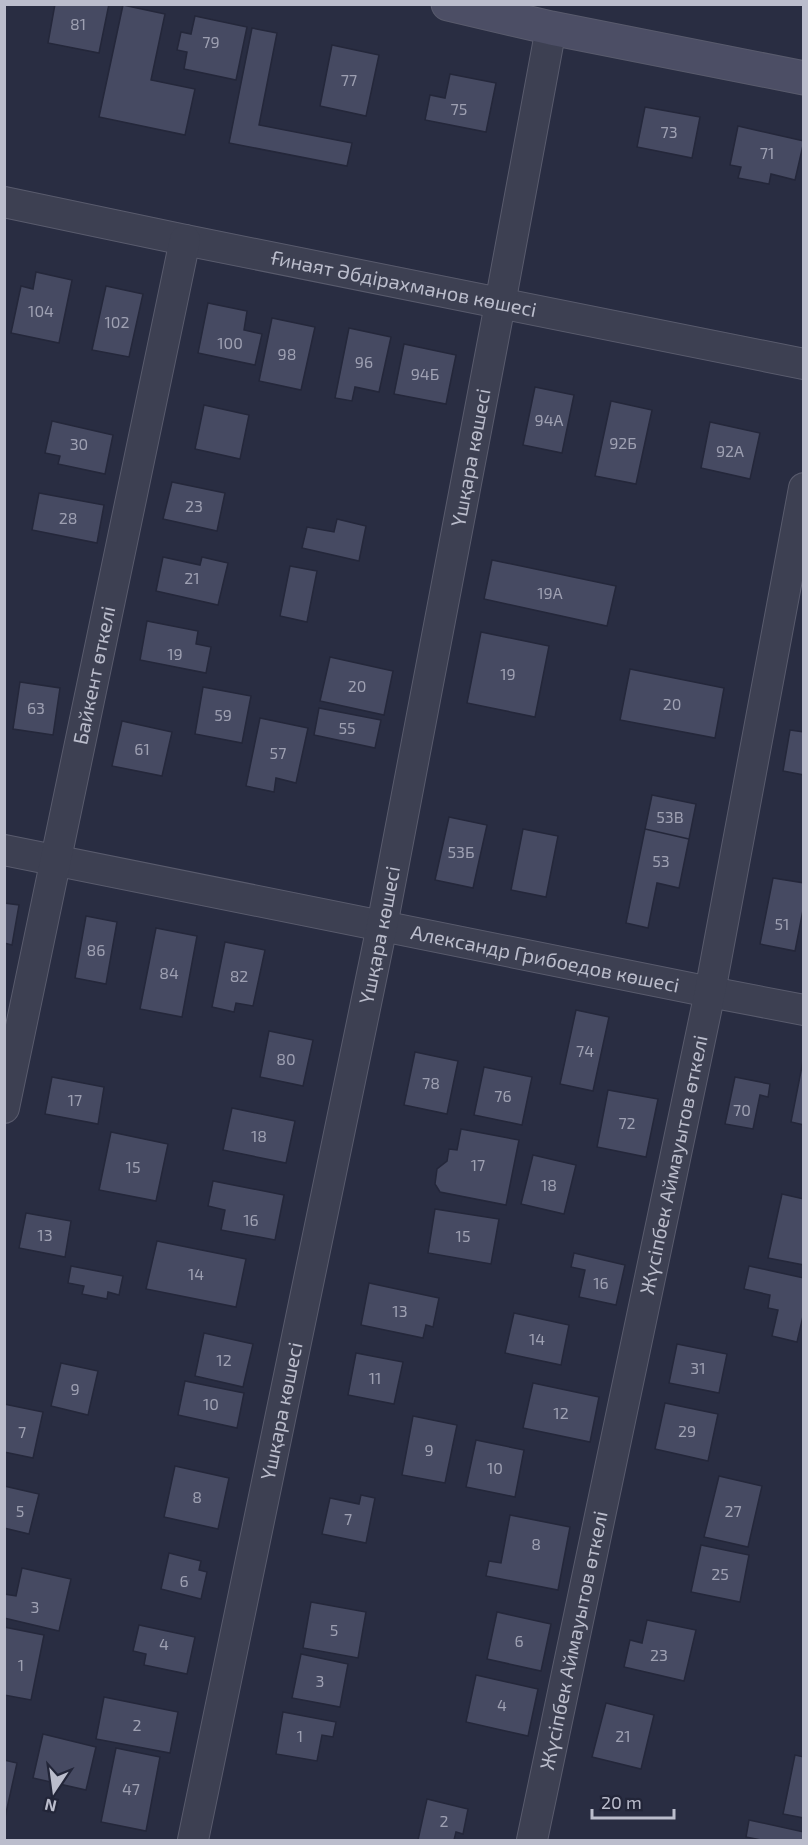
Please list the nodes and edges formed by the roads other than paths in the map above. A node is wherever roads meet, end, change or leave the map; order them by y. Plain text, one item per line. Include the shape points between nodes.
1 (448, 4) edge
2 (551, 28) junction
3 (804, 78) edge
4 (4, 202) edge
5 (184, 240) junction
6 (500, 304) junction
7 (804, 364) edge
8 (804, 488) edge
9 (4, 850) edge
10 (56, 861) junction
11 (382, 926) junction
12 (710, 992) junction
13 (804, 1010) edge
14 (4, 1108) edge
15 (193, 1840) edge
16 (532, 1840) edge

1 - 2 street
2 - 3 street
2 - 6 street, Үшқара көшесі
4 - 5 street, Ғинаят Әбдірахманов көшесі
5 - 6 street, Ғинаят Әбдірахманов көшесі
5 - 10 street, Байкент өткелі
6 - 7 street, Ғинаят Әбдірахманов көшесі
6 - 11 street, Үшқара көшесі
8 - 12 street, Жүсіпбек Аймауытов өткелі
9 - 10 street, Александр Грибоедов көшесі
10 - 11 street, Александр Грибоедов көшесі
10 - 14 street, Байкент өткелі
11 - 12 street, Александр Грибоедов көшесі
11 - 15 street, Үшқара көшесі
12 - 13 street, Александр Грибоедов көшесі
12 - 16 street, Жүсіпбек Аймауытов өткелі

